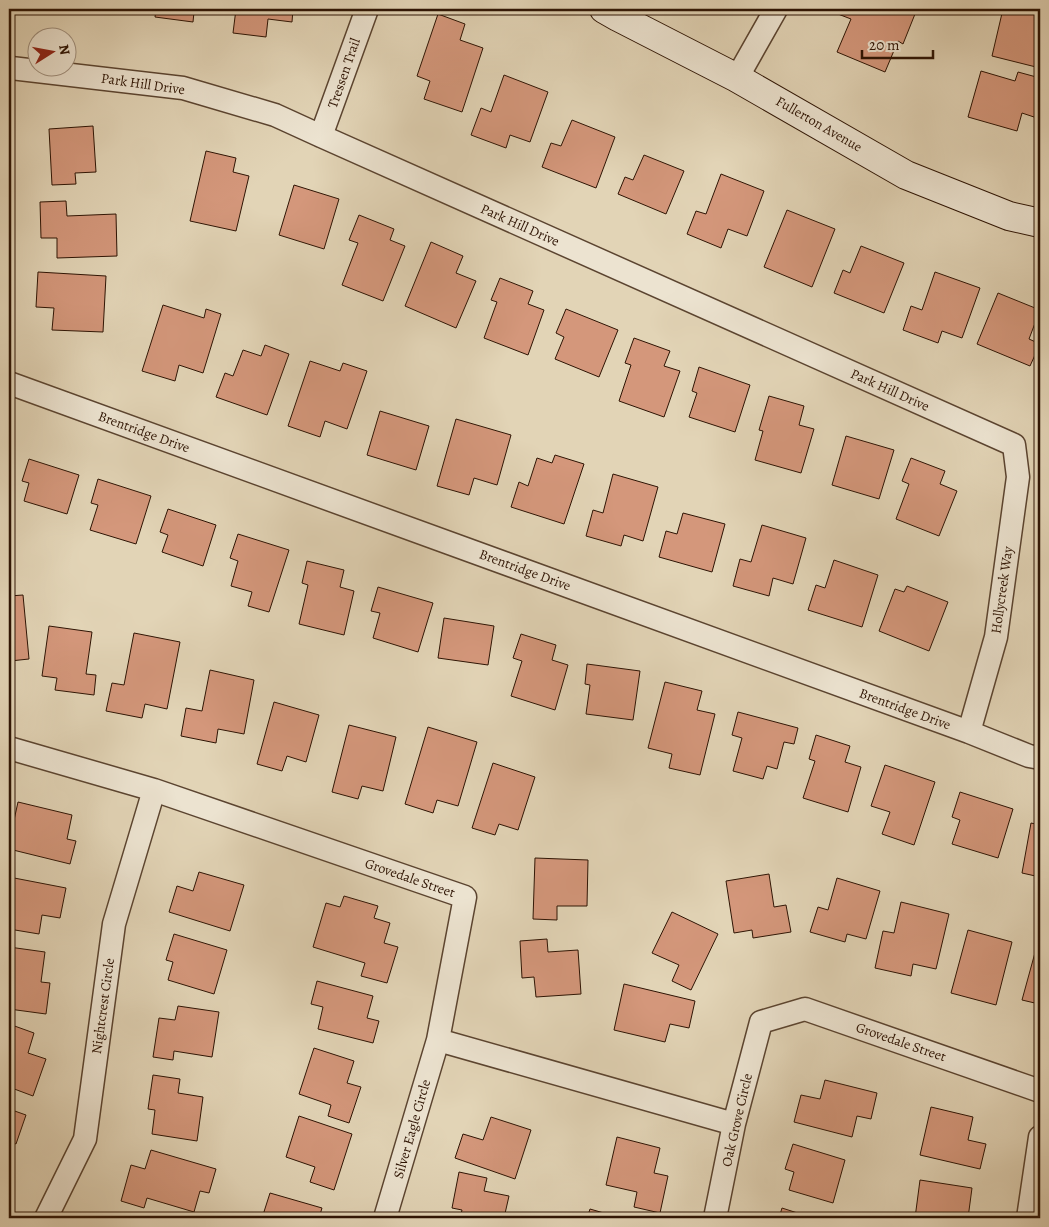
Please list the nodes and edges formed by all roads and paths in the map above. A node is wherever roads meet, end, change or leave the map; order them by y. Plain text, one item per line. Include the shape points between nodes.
1 (367, 9) edge
2 (604, 9) edge
3 (776, 9) edge
4 (9, 69) edge
5 (737, 78) junction
6 (321, 136) junction
7 (1040, 223) edge
8 (9, 383) edge
9 (1014, 445) joint
10 (969, 732) junction
11 (9, 748) edge
12 (1040, 758) edge
13 (154, 790) junction
14 (761, 1022) joint
15 (438, 1040) junction
16 (1040, 1091) edge
17 (734, 1124) junction
18 (1040, 1137) edge
19 (46, 1218) edge
20 (385, 1218) edge
21 (715, 1218) edge
22 (1028, 1218) edge

1 - 6 street, Tressen Trail
2 - 5 main road, Fullerton Avenue
3 - 5 street
4 - 6 street, Park Hill Drive via 183,88 276,115
5 - 7 main road, Fullerton Avenue via 906,175 1009,216
6 - 9 street, Park Hill Drive
8 - 10 street, Brentridge Drive
9 - 10 street, Hollycreek Way via 1018,477 996,637
10 - 12 street, Brentridge Drive
11 - 13 street, Grovedale Street
13 - 15 street, Grovedale Street via 465,897
13 - 19 street, Nightcrest Circle via 114,924 85,1139
14 - 16 street, Grovedale Street via 805,1009
14 - 17 street, Oak Grove Circle
15 - 17 street
15 - 20 street, Silver Eagle Circle
17 - 21 street, Oak Grove Circle
18 - 22 street

